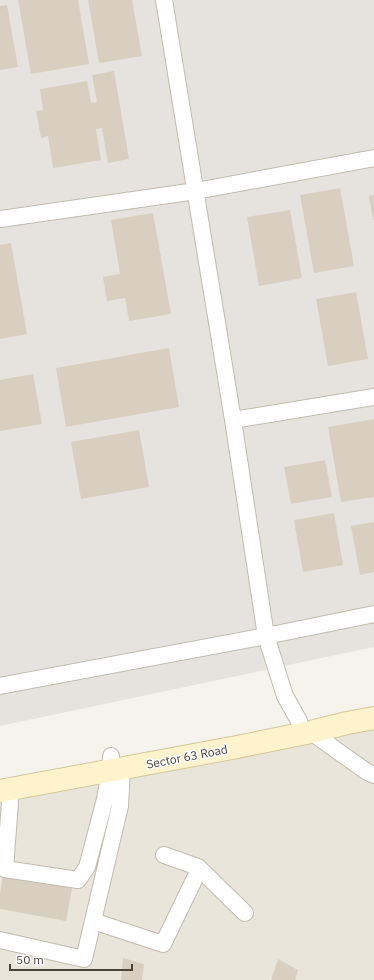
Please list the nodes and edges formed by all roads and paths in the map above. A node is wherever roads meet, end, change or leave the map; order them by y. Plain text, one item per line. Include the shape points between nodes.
1 (164, 0) edge
2 (374, 158) edge
3 (196, 191) junction
4 (0, 219) edge
5 (374, 397) edge
6 (233, 420) junction
7 (374, 614) edge
8 (266, 636) junction
9 (0, 686) edge
10 (374, 706) edge
11 (374, 718) edge
12 (305, 726) junction
13 (114, 765) junction
14 (374, 775) edge
15 (4, 786) edge
16 (164, 855) dead end
17 (198, 867) junction
18 (245, 913) dead end
19 (93, 921) junction
20 (0, 940) edge

1 - 3 street
2 - 3 street
3 - 4 street
3 - 6 street
5 - 6 street
6 - 8 street
7 - 8 street
8 - 9 street
8 - 12 street via 285,696
10 - 12 street, Sector 63 Road
11 - 12 street, Sector 63 Road
12 - 13 street, Sector 63 Road
12 - 14 street
13 - 15 street, Sector 63 Road
13 - 15 street via 87,867 78,880 5,869
13 - 19 street via 120,806
16 - 17 street
17 - 18 street
17 - 19 street via 163,944
19 - 20 street via 84,959

